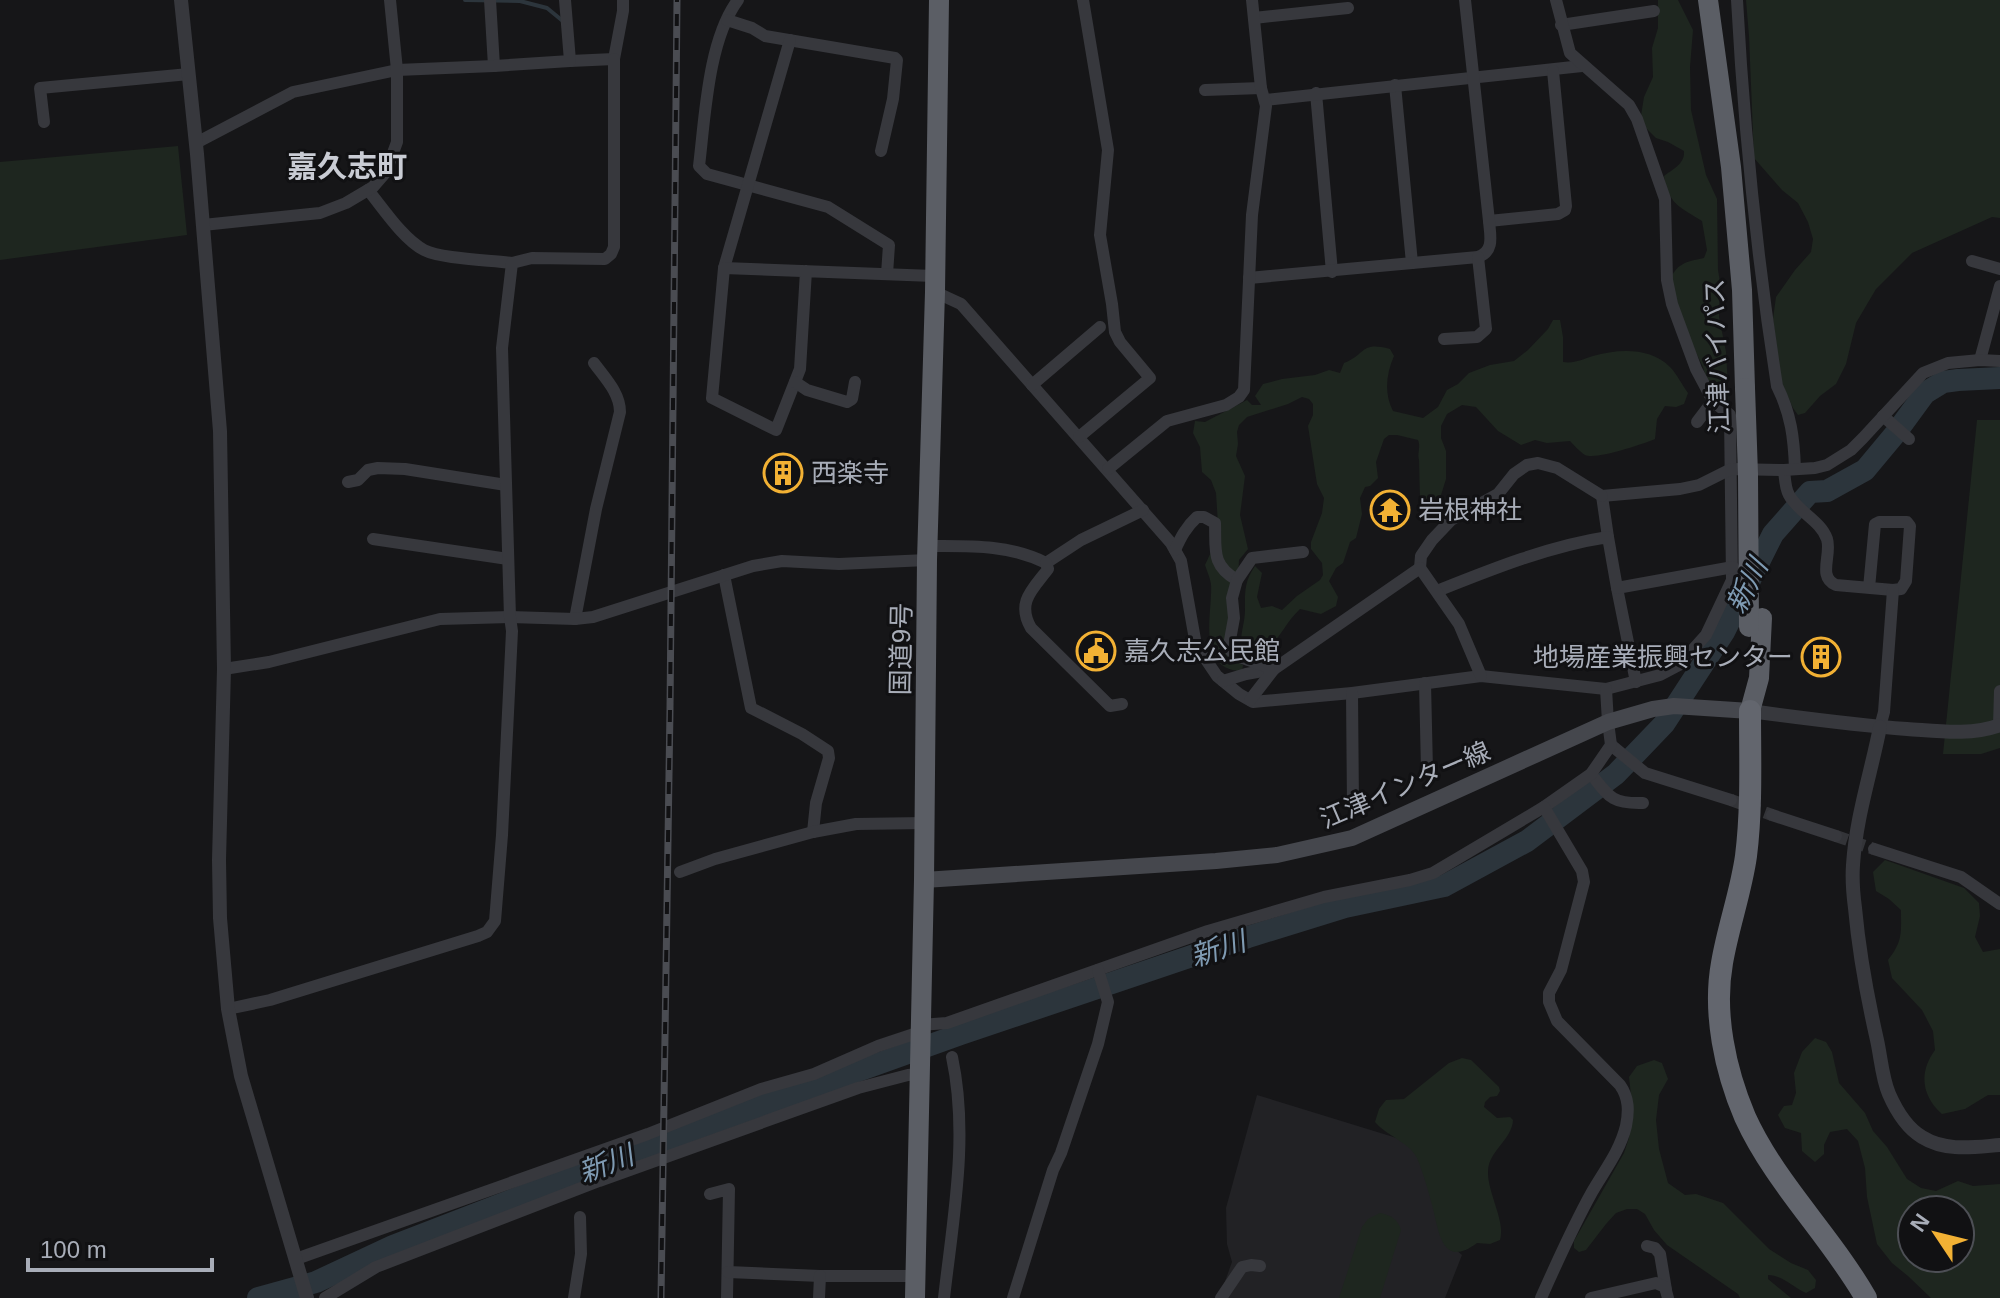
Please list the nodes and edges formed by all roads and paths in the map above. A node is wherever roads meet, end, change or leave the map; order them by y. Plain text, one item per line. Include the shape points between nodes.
1 (181, 0) edge
2 (390, 0) edge
3 (490, 0) edge
4 (565, 0) edge
5 (623, 0) edge
6 (738, 0) edge
7 (939, 0) edge
8 (1083, 0) edge
9 (1252, 0) edge
10 (1465, 0) edge
11 (1556, 0) edge
12 (1708, 0) edge
13 (1737, 0) edge
14 (1348, 8) dead end
15 (1654, 11) dead end
16 (1254, 18) junction
17 (727, 20) junction
18 (1561, 25) junction
19 (790, 40) junction
20 (614, 59) junction
21 (570, 61) junction
22 (494, 66) junction
23 (1582, 66) junction
24 (397, 70) junction
25 (1553, 71) junction
26 (189, 74) junction
27 (1473, 78) junction
28 (1395, 85) junction
29 (1205, 90) dead end
30 (1316, 93) junction
31 (1263, 94) junction
32 (44, 122) dead end
33 (196, 143) junction
34 (881, 151) dead end
35 (748, 185) junction
36 (368, 190) junction
37 (1489, 221) junction
38 (203, 225) junction
39 (1478, 257) junction
40 (1972, 261) dead end
41 (512, 263) junction
42 (1412, 263) junction
43 (724, 268) junction
44 (2000, 269) edge
45 (806, 271) junction
46 (1332, 272) junction
47 (887, 274) junction
48 (1249, 278) junction
49 (935, 284) junction
50 (2000, 286) edge
51 (1100, 327) dead end
52 (1444, 339) dead end
53 (1980, 360) junction
54 (2000, 361) edge
55 (594, 363) dead end
56 (795, 382) junction
57 (855, 382) dead end
58 (1032, 385) junction
59 (1713, 401) junction
60 (1887, 419) junction
61 (1697, 422) dead end
62 (1906, 436) dead end
63 (1079, 437) junction
64 (1108, 469) junction
65 (1731, 469) junction
66 (1790, 470) junction
67 (348, 482) dead end
68 (506, 485) junction
69 (1602, 496) junction
70 (1143, 510) junction
71 (1608, 537) junction
72 (373, 539) dead end
73 (1175, 550) junction
74 (1303, 552) dead end
75 (927, 553) junction
76 (508, 559) junction
77 (1046, 563) junction
78 (1733, 567) junction
79 (1420, 568) junction
80 (724, 575) junction
81 (1237, 580) junction
82 (1617, 588) junction
83 (1869, 588) junction
84 (1893, 590) junction
85 (1437, 591) junction
86 (510, 617) junction
87 (575, 619) junction
88 (224, 669) junction
89 (1274, 669) junction
90 (1481, 676) junction
91 (1223, 681) junction
92 (1636, 682) junction
93 (1425, 683) junction
94 (1606, 689) junction
95 (2000, 691) edge
96 (1352, 693) junction
97 (1250, 700) junction
98 (1122, 704) dead end
99 (1750, 711) junction
100 (1608, 722) junction
101 (1999, 726) edge
102 (1880, 727) junction
103 (1614, 749) junction
104 (1427, 770) dead end
105 (1592, 775) junction
106 (1731, 800) tunnel mouth
107 (1643, 803) dead end
108 (1353, 807) dead end
109 (1545, 808) junction
110 (1772, 815) tunnel mouth
111 (925, 823) junction
112 (813, 832) junction
113 (1836, 836) tunnel mouth
114 (1874, 849) tunnel mouth
115 (680, 872) dead end
116 (924, 880) junction
117 (2000, 904) edge
118 (1099, 972) junction
119 (228, 1009) junction
120 (920, 1032) junction
121 (952, 1057) dead end
122 (919, 1070) junction
123 (2000, 1145) edge
124 (710, 1194) dead end
125 (580, 1217) dead end
126 (1647, 1246) dead end
127 (297, 1264) junction
128 (1260, 1266) dead end
129 (728, 1272) junction
130 (820, 1276) junction
131 (915, 1276) junction
132 (1667, 1294) edge
133 (307, 1298) edge
134 (325, 1298) edge
135 (574, 1298) edge
136 (727, 1298) edge
137 (819, 1298) edge
138 (915, 1298) edge
139 (944, 1298) edge
140 (1013, 1298) edge
141 (1221, 1298) edge
142 (1541, 1298) edge
143 (1591, 1298) edge
144 (1866, 1298) edge

1 - 26 street
2 - 24 street
3 - 22 street
4 - 21 street
5 - 20 street
6 - 17 street
7 - 49 highway, 国道9号
8 - 63 street via 1108,150 1100,235 1115,332 1150,378
9 - 16 street
10 - 27 street
11 - 18 street
12 - 99 highway, 江津バイパス, bridge via 1731,167 1751,388 1748,474 1756,623 1747,682
13 - 66 street via 1754,229 1777,386 1794,449
14 - 16 street
15 - 18 street
16 - 31 street
17 - 19 street
17 - 35 street via 711,73 699,166 707,174
18 - 23 street via 1570,53
19 - 34 street via 897,60
19 - 35 street
20 - 21 street
20 - 41 street via 611,254 605,259 532,258
21 - 22 street
22 - 24 street
23 - 25 street
23 - 59 street via 1629,105 1637,119 1665,199 1672,304
24 - 33 street via 293,92
24 - 36 street via 397,142 386,172
25 - 27 street
25 - 37 street via 1565,210
26 - 32 street via 40,88
26 - 33 street
27 - 28 street
27 - 37 street
28 - 30 street
28 - 42 street
29 - 31 street
30 - 31 street
30 - 46 street
31 - 48 street
33 - 38 street
35 - 43 street
35 - 47 street via 828,207 889,245
36 - 38 street via 320,213
36 - 41 street via 421,249
37 - 39 street via 1490,247
38 - 88 street via 220,431
39 - 42 street
39 - 52 street via 1486,329 1477,337
40 - 44 street
41 - 68 street via 502,348
42 - 46 street
43 - 45 street
43 - 56 street via 712,398 776,430
45 - 47 street
45 - 56 street
46 - 48 street
47 - 49 street
48 - 64 street via 1242,393 1226,405 1167,421
49 - 58 street via 961,304
49 - 75 highway, 国道9号
50 - 53 street
51 - 58 street
53 - 54 street
53 - 60 street via 1930,369 1916,379
55 - 87 street via 616,393 620,412
56 - 57 street via 847,402
58 - 63 street
59 - 61 street
59 - 65 street via 1730,415
60 - 62 street
60 - 66 street via 1827,465
63 - 64 street
64 - 70 street
65 - 66 street
65 - 69 street via 1680,489
65 - 78 street
66 - 83 street via 1787,489 1792,500 1828,541 1829,581
67 - 68 street via 378,468
68 - 76 street
69 - 71 street
69 - 79 street via 1557,468 1527,465 1498,494 1451,520 1421,556
70 - 73 street
70 - 77 street
71 - 82 street
71 - 85 street
72 - 76 street
73 - 81 street via 1197,517 1208,519 1215,523 1218,564
73 - 91 street via 1196,645
74 - 81 street via 1252,558
75 - 77 street via 998,548
75 - 80 street via 839,564 782,561
75 - 111 highway, 国道9号
76 - 86 street
77 - 98 street via 1048,569 1026,598 1027,621 1110,706
78 - 82 street
78 - 92 street via 1727,593 1706,635 1679,665
79 - 85 street
79 - 89 street
80 - 87 street
80 - 112 street via 751,708 829,754
81 - 89 street via 1231,651
82 - 92 street
83 - 84 street
83 - 84 street via 1875,524 1907,522 1906,581
84 - 102 street
85 - 90 street via 1459,624
86 - 87 street
86 - 88 street via 440,619
86 - 119 street via 495,921 478,936
88 - 119 street via 219,860
89 - 91 street
89 - 97 street
90 - 93 street
90 - 94 street
91 - 97 street
92 - 94 street
93 - 96 street
93 - 104 street
94 - 100 street
95 - 101 street
96 - 97 street
96 - 108 street
99 - 100 main road, 江津インター線 via 1674,706
99 - 102 street
99 - 144 highway via 1746,854 1722,962 1719,1010 1725,1052 1759,1144
100 - 103 street
100 - 116 main road, 江津インター線 via 1352,838 1311,849 1216,861
101 - 102 street via 1972,733
102 - 123 street via 1852,867 1865,987 1888,1091 1910,1127 1932,1142 1959,1148
103 - 105 street
103 - 106 street via 1652,776
105 - 107 street via 1619,802
105 - 109 street
109 - 118 street via 1433,873 1243,920
109 - 142 street via 1584,882 1549,1002 1557,1021 1620,1085 1628,1109 1616,1152 1575,1223
110 - 113 street
111 - 112 street via 856,824
111 - 116 highway, 国道9号
112 - 115 street
114 - 117 street via 1961,877
116 - 120 highway, 国道9号
118 - 120 street
118 - 140 street via 1108,998 1098,1044
119 - 127 street via 241,1076
120 - 122 highway, 国道9号
120 - 127 street
121 - 139 street via 960,1141
122 - 131 highway, 国道9号
122 - 134 street via 599,1181 376,1267
124 - 129 street via 729,1189
125 - 135 street
126 - 132 street via 1660,1254
127 - 133 street
128 - 141 street via 1242,1267
129 - 130 street
129 - 136 street
130 - 131 street
130 - 137 street
131 - 138 highway, 国道9号
132 - 143 street via 1656,1283

